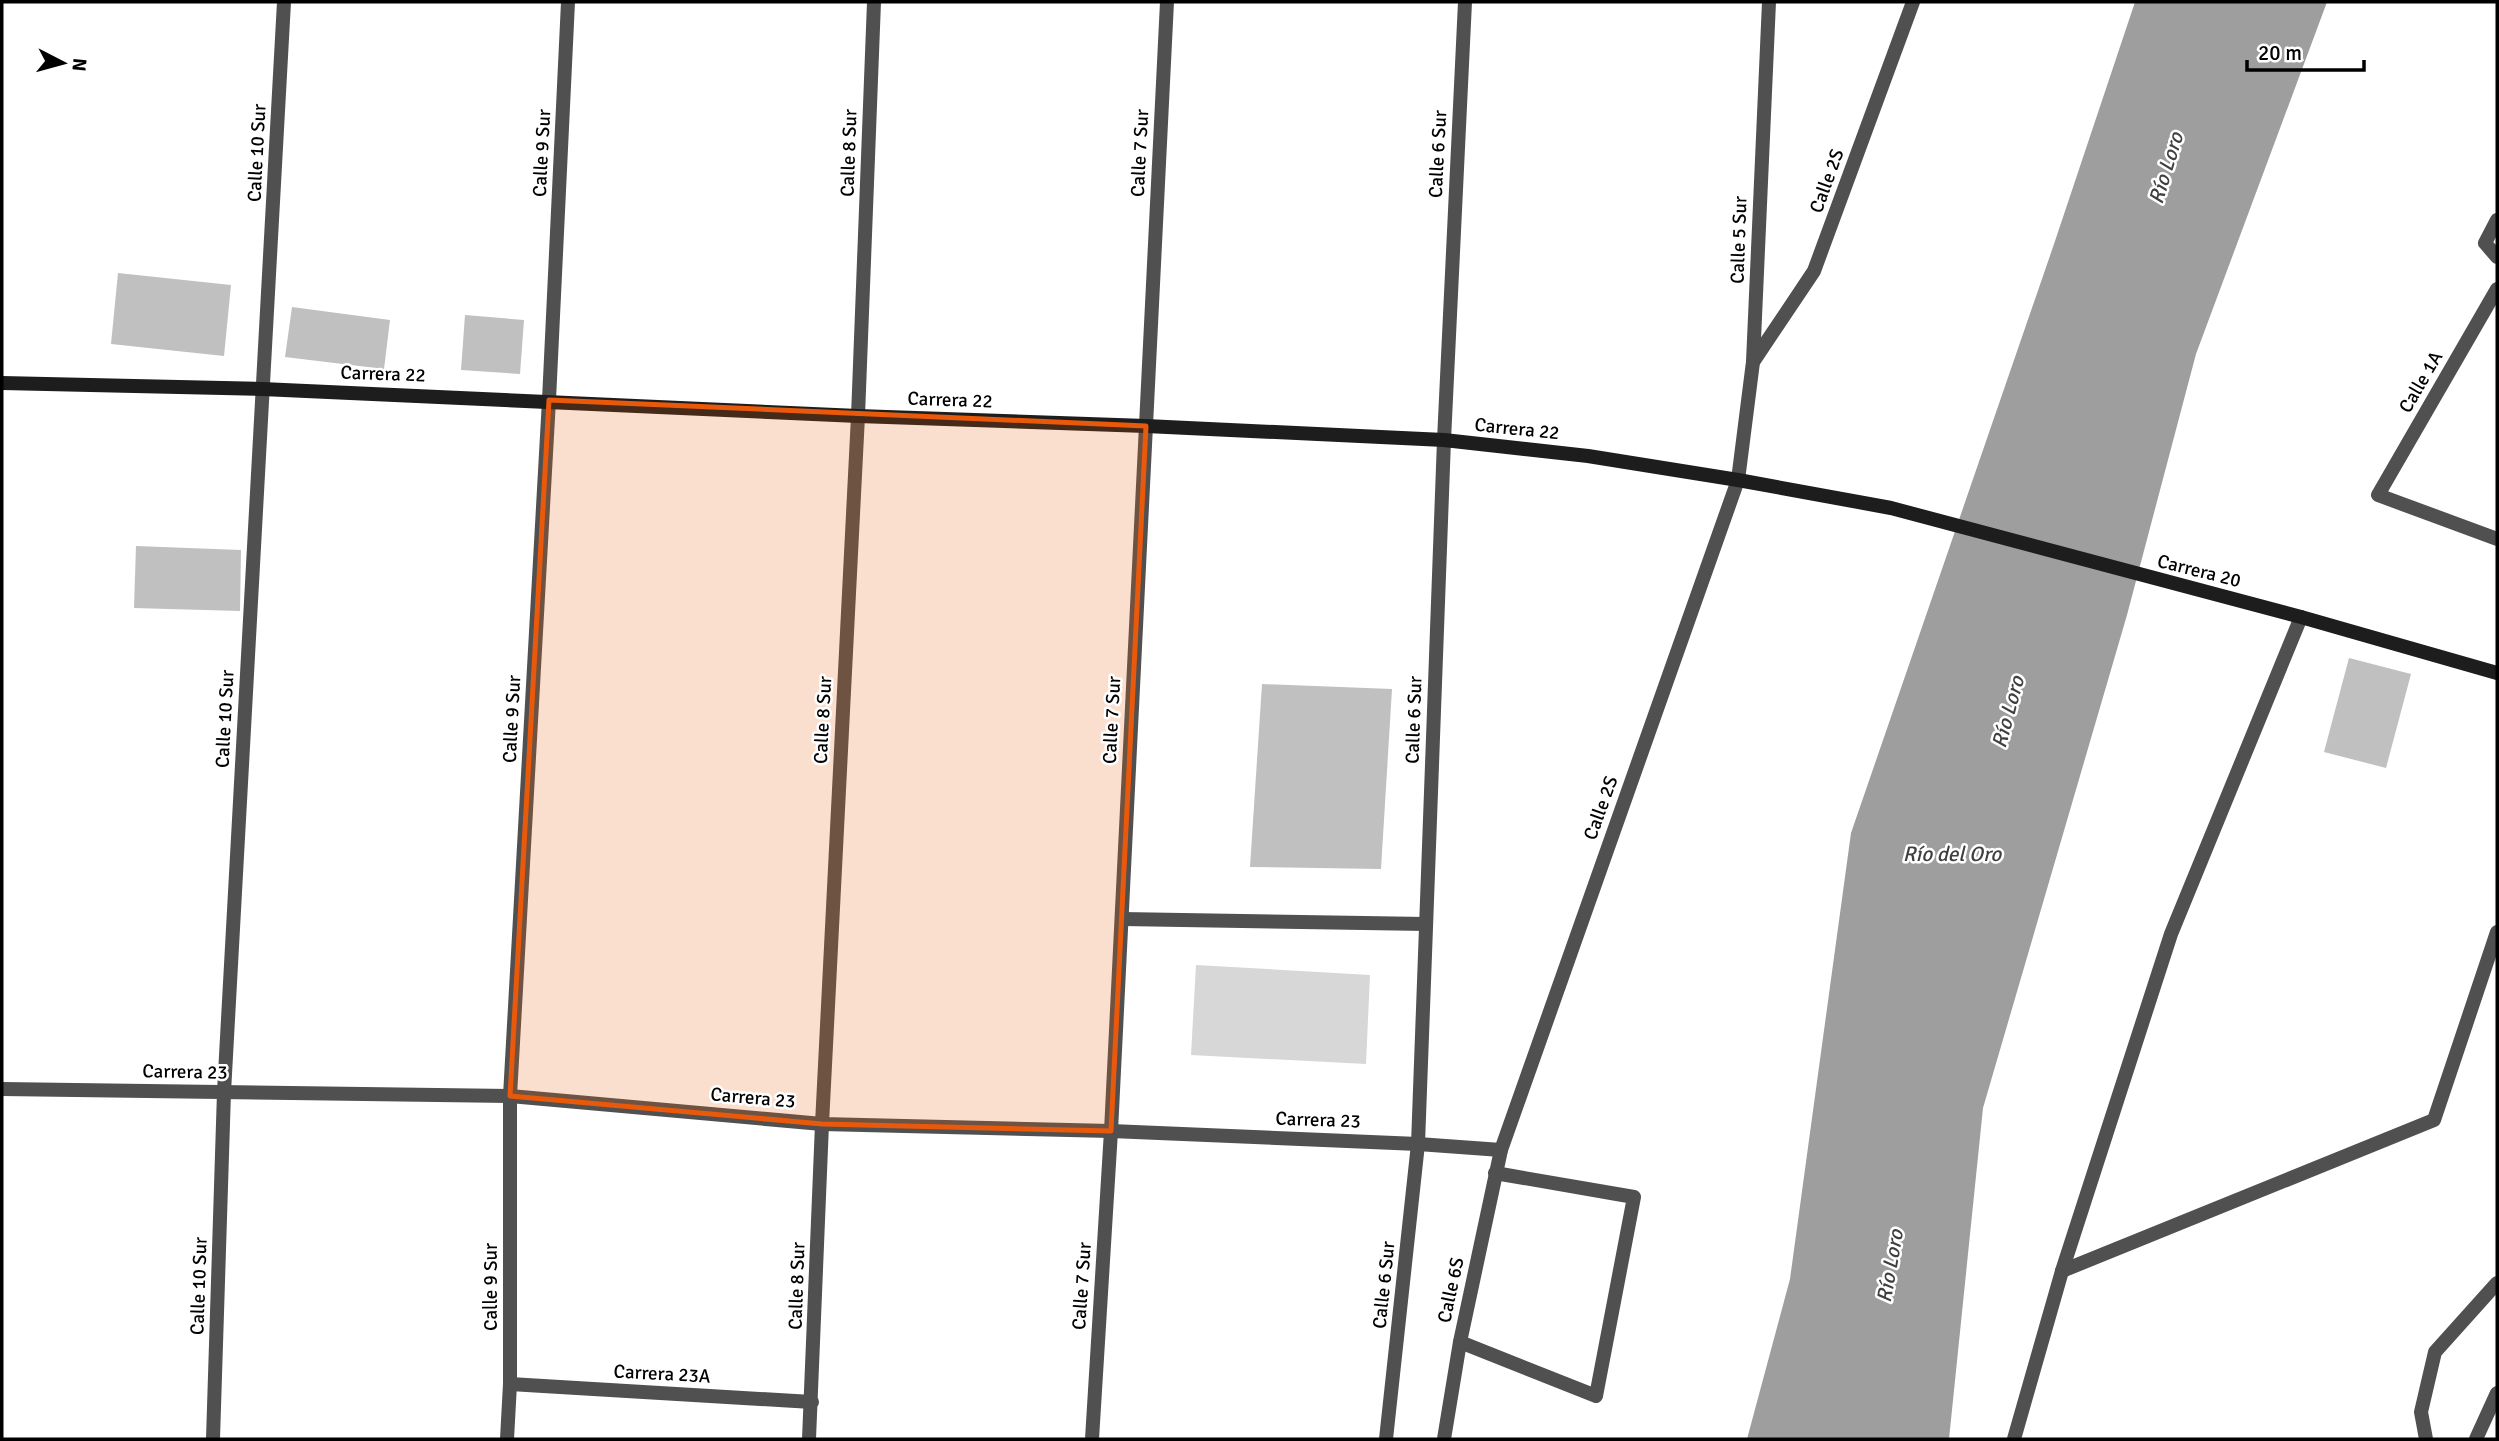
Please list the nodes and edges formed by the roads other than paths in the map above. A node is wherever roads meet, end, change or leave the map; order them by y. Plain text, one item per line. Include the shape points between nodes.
1 (285, 2) edge
2 (568, 2) edge
3 (874, 2) edge
4 (1167, 2) edge
5 (1465, 2) edge
6 (1769, 2) edge
7 (1913, 2) edge
8 (2497, 220) edge
9 (2497, 257) edge
10 (2497, 289) edge
11 (1754, 362) junction
12 (2, 383) edge
13 (262, 388) junction
14 (549, 400) junction
15 (858, 416) junction
16 (1146, 426) junction
17 (1444, 440) junction
18 (1738, 480) junction
19 (1891, 508) joint
20 (2497, 538) edge
21 (2301, 617) junction
22 (2497, 673) edge
23 (1122, 919) junction
24 (1426, 924) junction
25 (2497, 932) edge
26 (2, 1089) edge
27 (224, 1092) junction
28 (510, 1096) junction
29 (822, 1124) junction
30 (1111, 1131) junction
31 (1418, 1144) junction
32 (1501, 1150) junction
33 (1496, 1173) junction
34 (2062, 1271) junction
35 (2497, 1283) edge
36 (1460, 1342) junction
37 (510, 1384) junction
38 (2497, 1393) edge
39 (812, 1402) junction
40 (213, 1439) edge
41 (507, 1439) edge
42 (809, 1439) edge
43 (1092, 1439) edge
44 (1386, 1439) edge
45 (1444, 1439) edge
46 (2014, 1439) edge
47 (2426, 1439) edge
48 (2476, 1439) edge

1 - 13 street, Calle 10 Sur
2 - 14 street, Calle 9 Sur
3 - 15 street, Calle 8 Sur
4 - 16 street, Calle 7 Sur
5 - 17 street, Calle 6 Sur
6 - 11 street, Calle 5 Sur
7 - 11 street, Calle 2S via 1814,271
8 - 9 street via 2485,243
10 - 20 street, Calle 1A via 2378,495
11 - 18 street, Calle 5 Sur
12 - 13 street, Carrera 22
13 - 14 street, Carrera 22
13 - 27 street, Calle 10 Sur
14 - 15 street, Carrera 22
14 - 28 street, Calle 9 Sur
15 - 16 street, Carrera 22
15 - 29 street, Calle 8 Sur
16 - 17 street, Carrera 22
16 - 23 street, Calle 7 Sur
17 - 18 street, Carrera 22 via 1588,456
17 - 24 street, Calle 6 Sur
18 - 19 street, Carrera 22
18 - 32 street, Calle 2S
19 - 21 street, Carrera 20
21 - 22 street, Carrera 20
21 - 34 street via 2171,934
23 - 24 street
23 - 30 street, Calle 7 Sur
24 - 31 street, Calle 6 Sur
25 - 34 street via 2434,1120
26 - 27 street, Carrera 23
27 - 28 street, Carrera 23
27 - 40 street, Calle 10 Sur
28 - 29 street, Carrera 23
28 - 37 street, Calle 9 Sur
29 - 30 street, Carrera 23
29 - 39 street, Calle 8 Sur
30 - 31 street, Carrera 23
30 - 43 street, Calle 7 Sur
31 - 32 street, Carrera 23
31 - 44 street, Calle 6 Sur
32 - 33 street, Calle 6S
33 - 36 street, Calle 6S
33 - 36 street via 1634,1197 1596,1396
34 - 46 street
35 - 47 street via 2435,1352 2421,1412
36 - 45 street, Calle 6S
37 - 39 street, Carrera 23A
37 - 41 street, Calle 9 Sur
38 - 48 street
39 - 42 street, Calle 8 Sur

